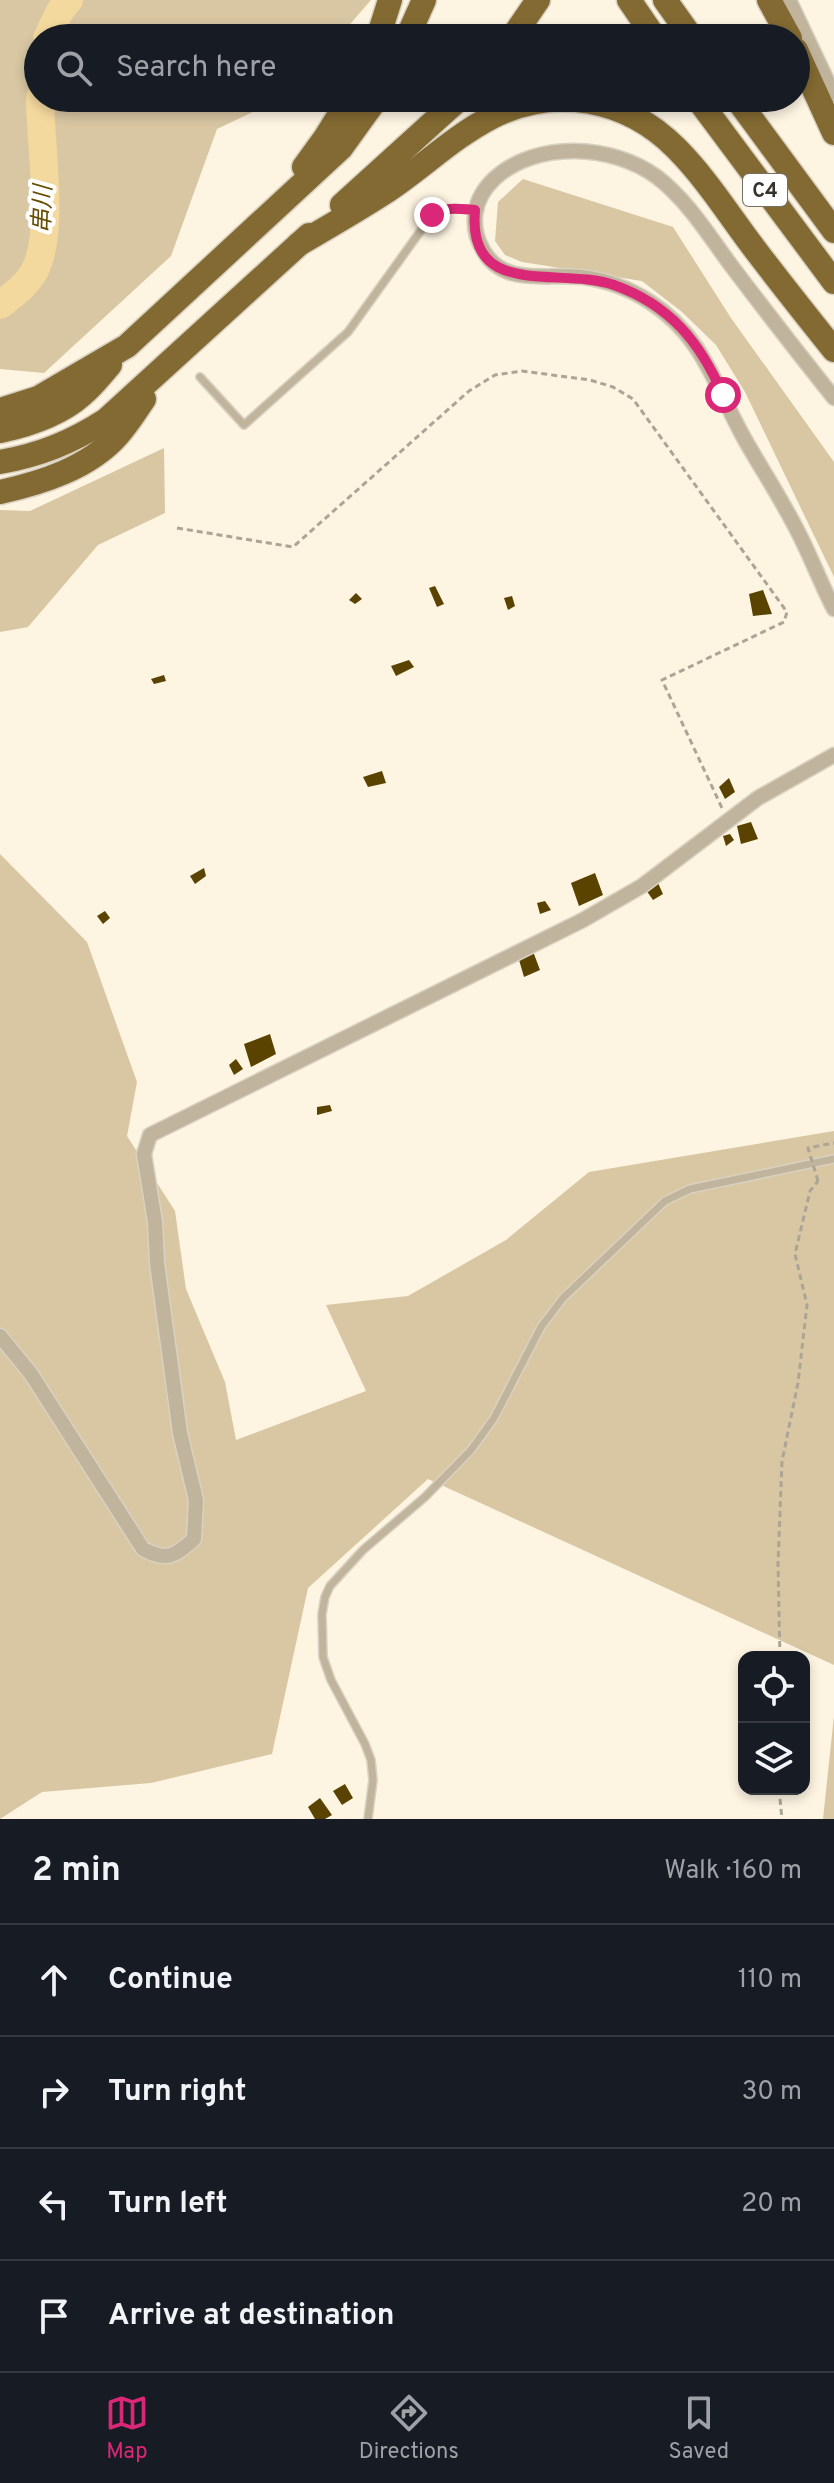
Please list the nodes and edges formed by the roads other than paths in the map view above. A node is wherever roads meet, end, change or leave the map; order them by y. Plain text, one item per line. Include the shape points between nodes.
1 (390, 0) edge
2 (424, 0) edge
3 (538, 0) edge
4 (629, 0) edge
5 (665, 0) edge
6 (769, 0) edge
7 (789, 0) edge
8 (382, 24) edge
9 (413, 24) edge
10 (522, 24) edge
11 (645, 24) edge
12 (682, 24) edge
13 (782, 24) edge
14 (800, 24) edge
15 (810, 44) edge
16 (810, 81) edge
17 (834, 95) edge
18 (341, 112) edge
19 (367, 112) edge
20 (445, 112) edge
21 (503, 112) edge
22 (625, 112) edge
23 (707, 112) edge
24 (746, 112) edge
25 (834, 133) edge
26 (475, 210) junction
27 (261, 223) junction
28 (834, 231) edge
29 (299, 244) junction
30 (834, 282) edge
31 (834, 350) edge
32 (200, 377) dead end
33 (61, 397) junction
34 (834, 398) edge
35 (0, 410) edge
36 (0, 431) edge
37 (88, 446) junction
38 (0, 462) edge
39 (0, 492) edge
40 (834, 609) edge
41 (834, 755) edge
42 (834, 1159) edge
43 (0, 1336) edge
44 (368, 1819) edge

1 - 8 highway
2 - 9 highway
3 - 10 highway
4 - 11 highway
5 - 12 highway
6 - 13 highway
7 - 14 street
15 - 17 street
16 - 25 highway
18 - 27 highway
19 - 27 highway via 341,148
20 - 29 highway
21 - 29 highway
22 - 31 highway via 675,147
23 - 30 highway, C4
24 - 28 highway, C4
26 - 32 lane via 432,215 348,332 244,425
26 - 34 street via 496,178 537,156 599,153 639,167 688,208
26 - 40 street via 476,238 485,255 502,269 614,285 649,301 686,332 707,361
27 - 33 highway via 127,346
29 - 37 highway via 175,358 117,437
33 - 35 highway
33 - 36 highway via 30,423
37 - 38 highway
37 - 39 highway via 52,477
41 - 43 street via 758,798 642,886 583,920 150,1135 144,1154 157,1263 180,1433 196,1500 194,1539 177,1554 158,1557 143,1549 31,1374
42 - 44 lane via 690,1189 665,1201 563,1298 471,1450 351,1560 330,1586 322,1614 323,1657 371,1760

